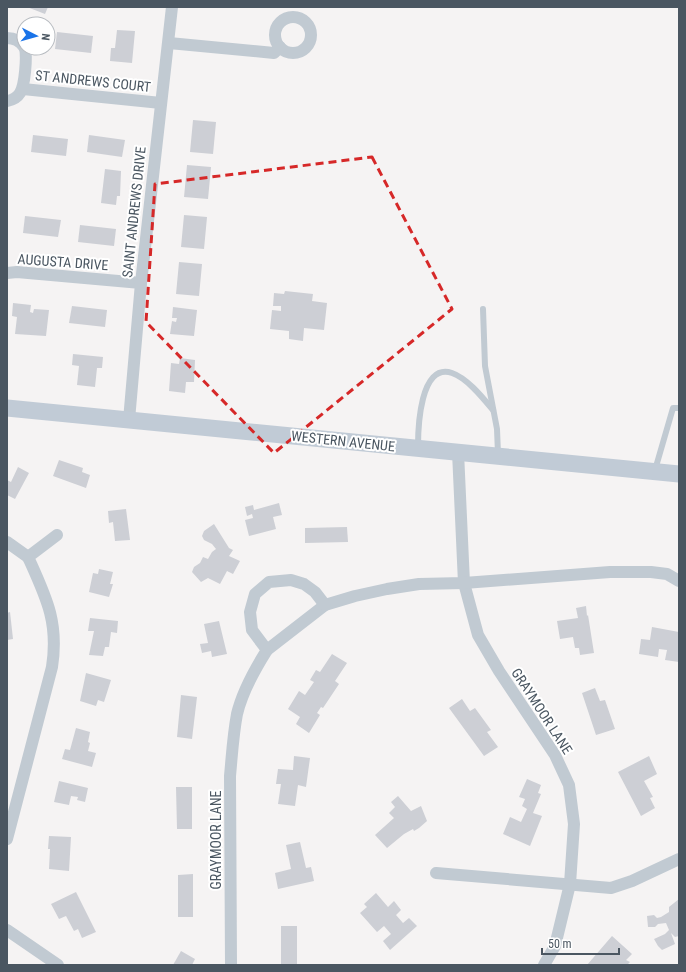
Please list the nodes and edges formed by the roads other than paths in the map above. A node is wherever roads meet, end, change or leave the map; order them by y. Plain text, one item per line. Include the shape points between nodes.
1 (172, 7) edge
2 (169, 43) junction
3 (280, 47) dead end
4 (26, 56) edge
5 (23, 89) junction
6 (7, 101) edge
7 (161, 103) junction
8 (7, 273) edge
9 (141, 283) junction
10 (483, 309) dead end
11 (7, 408) edge
12 (679, 408) edge
13 (493, 410) junction
14 (129, 420) junction
15 (418, 448) junction
16 (458, 452) junction
17 (498, 456) junction
18 (654, 472) junction
19 (679, 474) edge
20 (57, 535) dead end
21 (7, 542) edge
22 (28, 557) junction
23 (679, 581) edge
24 (464, 582) junction
25 (325, 605) junction
26 (267, 650) junction
27 (7, 838) edge
28 (679, 859) edge
29 (436, 873) dead end
30 (570, 884) junction
31 (7, 930) edge
32 (58, 965) edge
33 (231, 965) edge
34 (544, 965) edge

1 - 2 street, SAINT ANDREWS DRIVE
2 - 3 street via 274,53
2 - 7 street, SAINT ANDREWS DRIVE
4 - 5 street, ST ANDREWS COURT
5 - 6 street, ST ANDREWS COURT via 16,98
5 - 7 street, ST ANDREWS COURT
7 - 9 street, SAINT ANDREWS DRIVE
8 - 9 street, AUGUSTA DRIVE
9 - 14 street, SAINT ANDREWS DRIVE
10 - 13 lane via 485,366
11 - 14 main road, WESTERN AVENUE
12 - 18 lane via 672,408
13 - 15 lane via 480,394 456,375 450,372 433,376 425,395 418,427
13 - 17 lane
14 - 15 main road, WESTERN AVENUE
15 - 16 main road, WESTERN AVENUE
16 - 17 main road, WESTERN AVENUE
16 - 24 street, GRAYMOOR LANE
17 - 18 main road, WESTERN AVENUE
18 - 19 main road, WESTERN AVENUE
20 - 22 street
21 - 22 street
22 - 27 street via 47,598 55,642 52,667
23 - 24 street, GRAYMOOR LANE via 667,574 610,572
24 - 25 street, GRAYMOOR LANE via 419,584 387,589
24 - 30 street, GRAYMOOR LANE via 478,635 555,755 569,786 574,824
25 - 26 street, GRAYMOOR LANE
25 - 26 street via 315,592 304,584 291,580 269,582 255,594 250,612 252,630
26 - 33 street, GRAYMOOR LANE via 254,672 238,713 232,745
28 - 30 street via 611,888
29 - 30 street
30 - 34 street, GRAYMOOR LANE via 555,946
31 - 32 street

